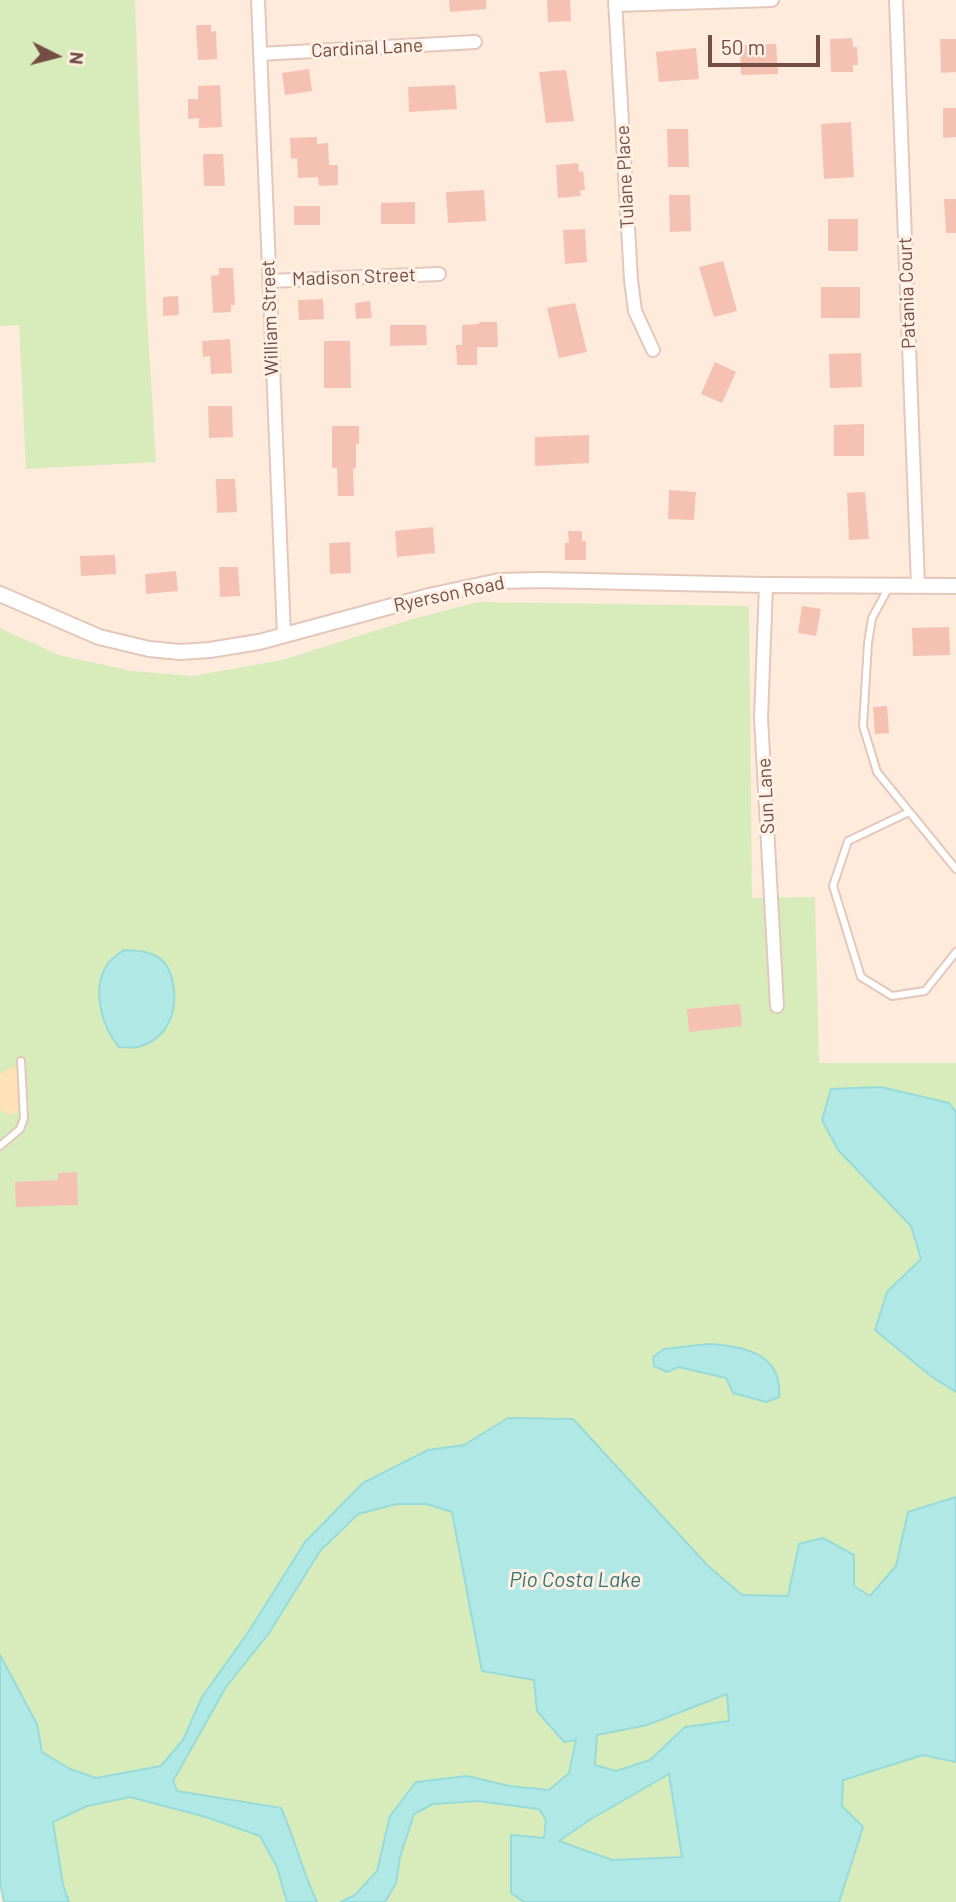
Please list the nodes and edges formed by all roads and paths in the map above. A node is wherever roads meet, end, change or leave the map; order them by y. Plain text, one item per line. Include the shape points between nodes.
1 (258, 0) edge
2 (772, 0) edge
3 (896, 0) edge
4 (615, 3) edge
5 (475, 42) dead end
6 (260, 54) junction
7 (439, 274) dead end
8 (269, 281) junction
9 (653, 350) dead end
10 (766, 585) junction
11 (889, 585) junction
12 (918, 585) junction
13 (956, 586) edge
14 (0, 594) edge
15 (284, 635) junction
16 (909, 812) junction
17 (956, 869) edge
18 (956, 952) edge
19 (777, 1006) dead end
20 (21, 1061) dead end
21 (0, 1146) edge

1 - 6 street, William Street
2 - 4 street
3 - 12 street, Patania Court
4 - 9 street, Tulane Place via 631,280 635,311
5 - 6 street, Cardinal Lane
6 - 8 street, William Street
7 - 8 street, Madison Street
8 - 15 street, William Street
10 - 11 street, Ryerson Road
10 - 15 street, Ryerson Road via 499,581
10 - 19 street, Sun Lane via 761,718
11 - 12 street, Ryerson Road
11 - 16 lane via 872,618 867,643 863,726 877,772
12 - 13 street, Ryerson Road
14 - 15 street, Ryerson Road via 99,637 149,649 210,650
16 - 17 lane
16 - 18 lane via 848,841 833,886 860,976 892,996 925,991
20 - 21 lane via 24,1118 20,1129

